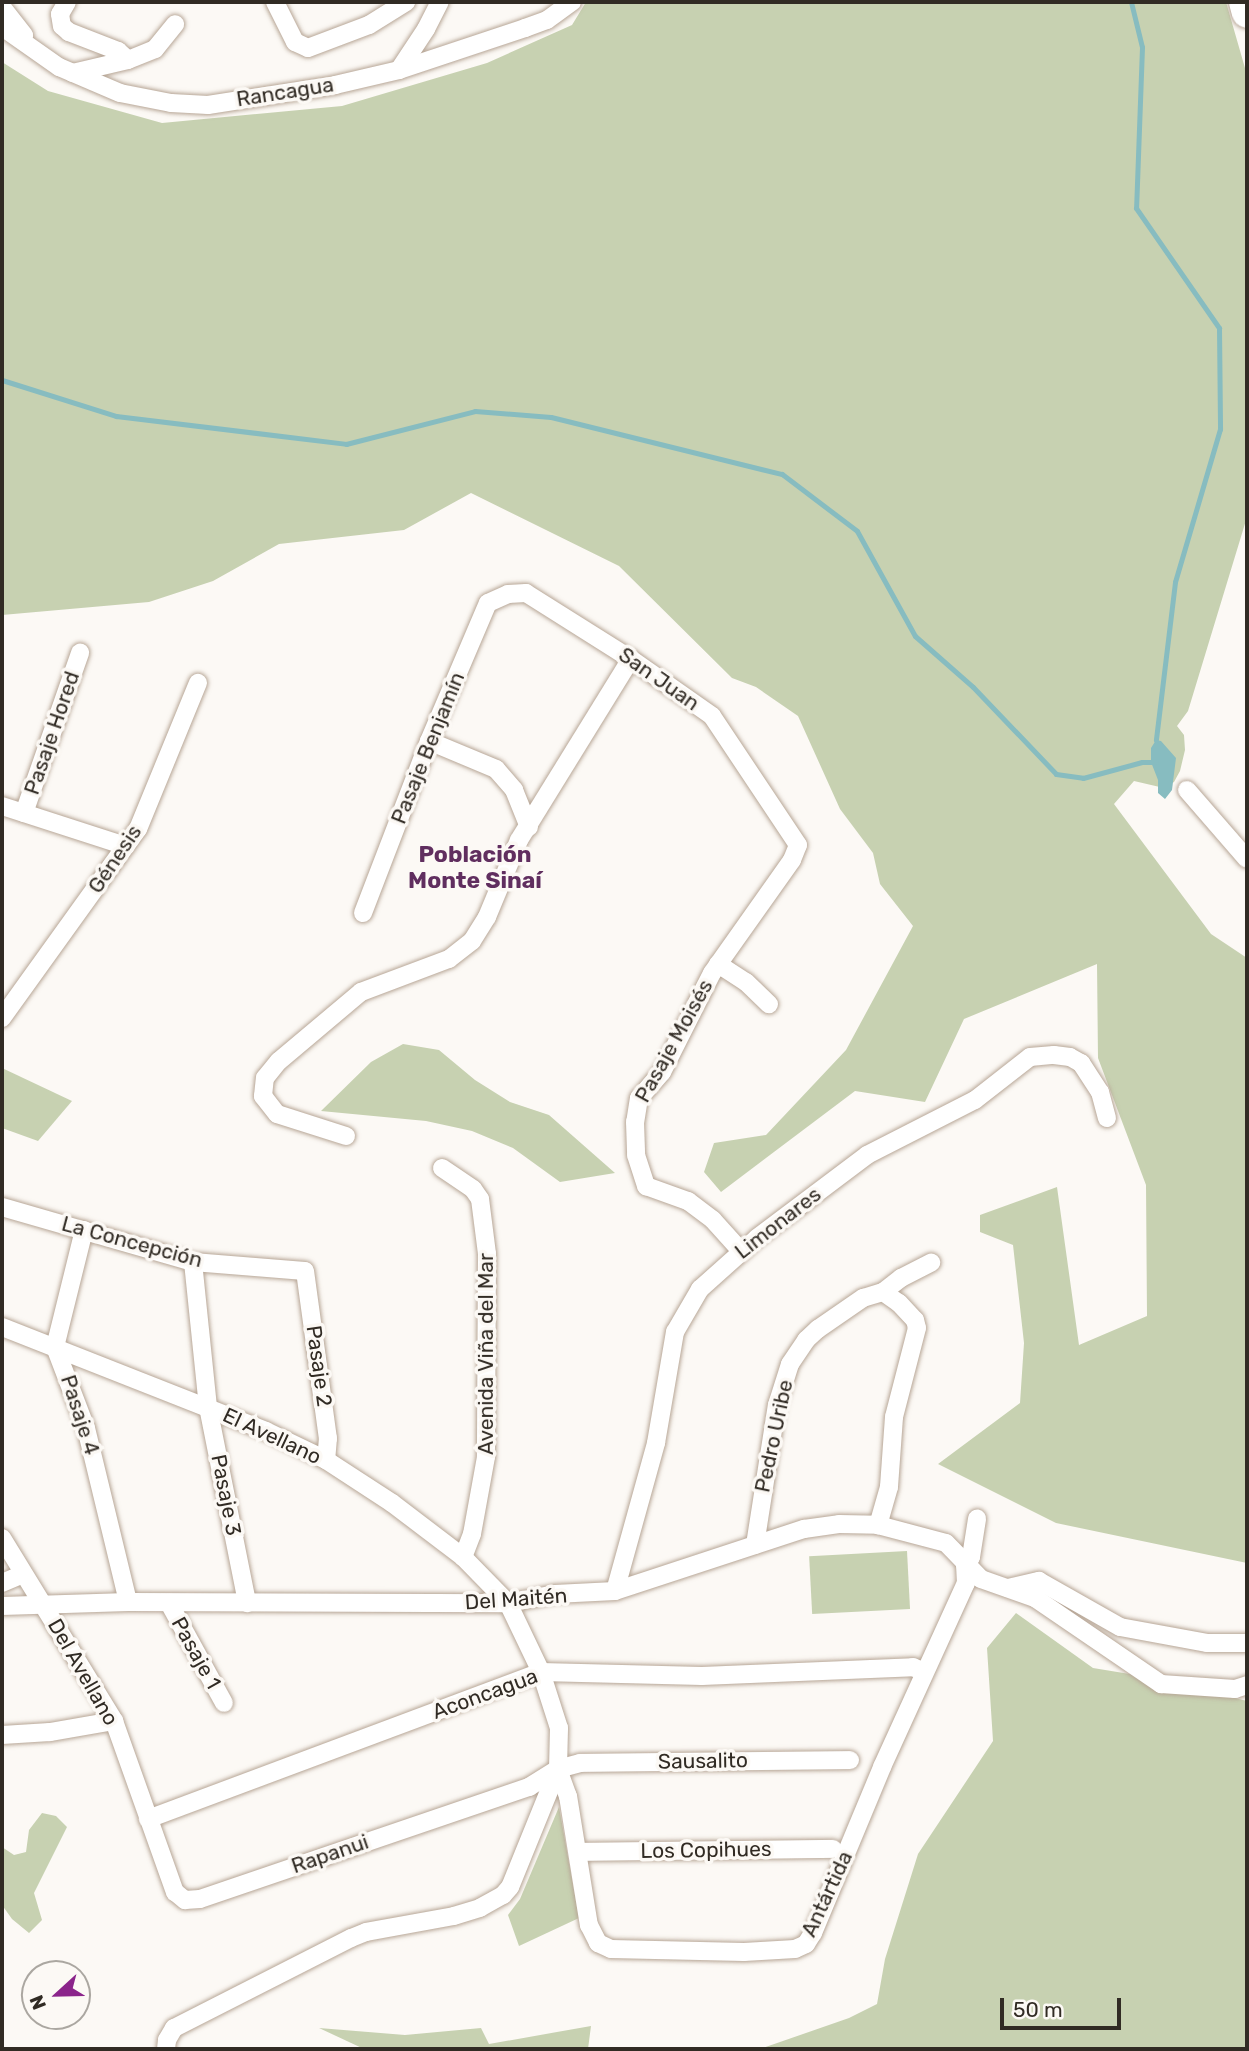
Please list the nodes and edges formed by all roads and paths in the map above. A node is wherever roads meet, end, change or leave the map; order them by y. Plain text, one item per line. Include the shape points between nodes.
1 (66, 2) edge
2 (275, 2) edge
3 (405, 2) edge
4 (440, 2) edge
5 (453, 2) edge
6 (572, 2) edge
7 (1244, 2) edge
8 (2, 7) edge
9 (1247, 13) edge
10 (176, 24) dead end
11 (2, 27) edge
12 (426, 29) junction
13 (32, 45) junction
14 (128, 60) junction
15 (399, 70) junction
16 (72, 73) junction
17 (508, 594) joint
18 (80, 653) dead end
19 (631, 659) junction
20 (198, 683) dead end
21 (429, 741) junction
22 (1187, 790) dead end
23 (2, 806) edge
24 (24, 813) junction
25 (529, 827) junction
26 (798, 845) joint
27 (126, 846) junction
28 (1247, 859) edge
29 (363, 914) dead end
30 (718, 964) junction
31 (769, 1004) dead end
32 (2, 1018) edge
33 (1107, 1118) dead end
34 (346, 1136) dead end
35 (442, 1168) dead end
36 (2, 1207) edge
37 (84, 1230) junction
38 (741, 1251) junction
39 (193, 1262) junction
40 (931, 1263) dead end
41 (306, 1271) joint
42 (883, 1292) junction
43 (2, 1327) edge
44 (55, 1347) junction
45 (208, 1407) junction
46 (326, 1460) junction
47 (977, 1518) dead end
48 (878, 1525) junction
49 (2, 1538) edge
50 (755, 1545) junction
51 (463, 1557) junction
52 (965, 1565) junction
53 (23, 1574) junction
54 (2, 1583) edge
55 (1009, 1588) junction
56 (615, 1591) junction
57 (128, 1602) junction
58 (169, 1603) junction
59 (247, 1603) junction
60 (508, 1603) junction
61 (2, 1606) edge
62 (44, 1606) junction
63 (1247, 1643) edge
64 (541, 1672) junction
65 (924, 1672) junction
66 (1247, 1685) edge
67 (224, 1703) dead end
68 (114, 1721) junction
69 (2, 1735) edge
70 (850, 1760) dead end
71 (558, 1769) junction
72 (148, 1819) junction
73 (832, 1849) dead end
74 (579, 1852) junction
75 (166, 2049) edge

1 - 14 street via 60,14 62,26
2 - 3 street via 295,41 303,47 369,25
4 - 12 street
5 - 12 street
6 - 15 street, Rancagua via 536,24
7 - 9 main road
8 - 13 street
10 - 14 street via 155,50
11 - 13 street, Rancagua
12 - 15 street
13 - 16 street, Rancagua
14 - 16 street
15 - 16 street, Rancagua via 208,105 120,93
17 - 19 street, San Juan via 526,593
17 - 21 street, Pasaje Benjamín via 488,603
18 - 24 street, Pasaje Hored
19 - 25 street
19 - 26 street, San Juan via 712,716
20 - 27 street, Génesis via 138,829
21 - 25 street via 496,769 514,790
21 - 29 street, Pasaje Benjamín
22 - 28 street
23 - 24 street
24 - 27 street
25 - 34 street via 512,855 487,917 467,946 449,959 361,992 265,1078 263,1096 277,1114
26 - 30 street, Pasaje Moisés
27 - 32 street, Génesis
30 - 31 street
30 - 38 street, Pasaje Moisés via 688,1014 662,1072 639,1098 636,1155 646,1186 688,1201
33 - 38 street, Limonares via 1100,1092 1081,1063 1054,1055 1030,1057 975,1100 867,1155
35 - 51 street, Avenida Viña del Mar via 480,1199 487,1254 486,1457 472,1534
36 - 37 street, La Concepción
37 - 39 street, La Concepción
37 - 44 street, Pasaje 4
38 - 56 street, Limonares via 700,1289 676,1332 656,1443
39 - 41 street, La Concepción
39 - 45 street, Pasaje 3
40 - 42 street, Pedro Uribe
41 - 46 street, Pasaje 2 via 328,1438
42 - 48 street via 899,1303 917,1328 894,1417 889,1486
42 - 50 street, Pedro Uribe via 863,1298 818,1329 790,1364 776,1405
43 - 44 street, El Avellano
44 - 45 street, El Avellano
44 - 57 street, Pasaje 4 via 86,1428
45 - 46 street, El Avellano
45 - 59 street, Pasaje 3
46 - 51 street, El Avellano
47 - 52 street, Antártida via 971,1558
48 - 50 street, Del Maitén via 839,1524
48 - 52 street, Del Maitén via 946,1543
49 - 53 street
50 - 56 street, Del Maitén
51 - 60 street, El Avellano
52 - 55 street, Del Maitén via 981,1579
52 - 65 street, Antártida via 966,1583
53 - 54 street
53 - 62 street
55 - 63 street via 1039,1581 1120,1627 1207,1643
55 - 66 street, Del Maitén via 1035,1598 1161,1684 1235,1689
56 - 60 street, Del Maitén via 555,1594
57 - 58 street, Del Maitén
57 - 62 street, Del Maitén
58 - 59 street, Del Maitén
58 - 67 street, Pasaje 1
59 - 60 street, Del Maitén
60 - 64 street
61 - 62 street, Del Maitén
62 - 68 street, Del Avellano
64 - 65 street, Aconcagua via 702,1676 913,1667
64 - 71 street via 559,1728
64 - 72 street, Aconcagua
65 - 74 street, Antártida via 813,1933 795,1950 604,1946 592,1936 589,1925
68 - 69 street
68 - 72 street, Del Avellano
70 - 71 street, Sausalito via 594,1763
71 - 72 street, Rapanui via 529,1787 200,1899 185,1900 175,1892
71 - 74 street, Antártida
71 - 75 street via 510,1887 494,1902 454,1916 366,1932 174,2028
73 - 74 street, Los Copihues

